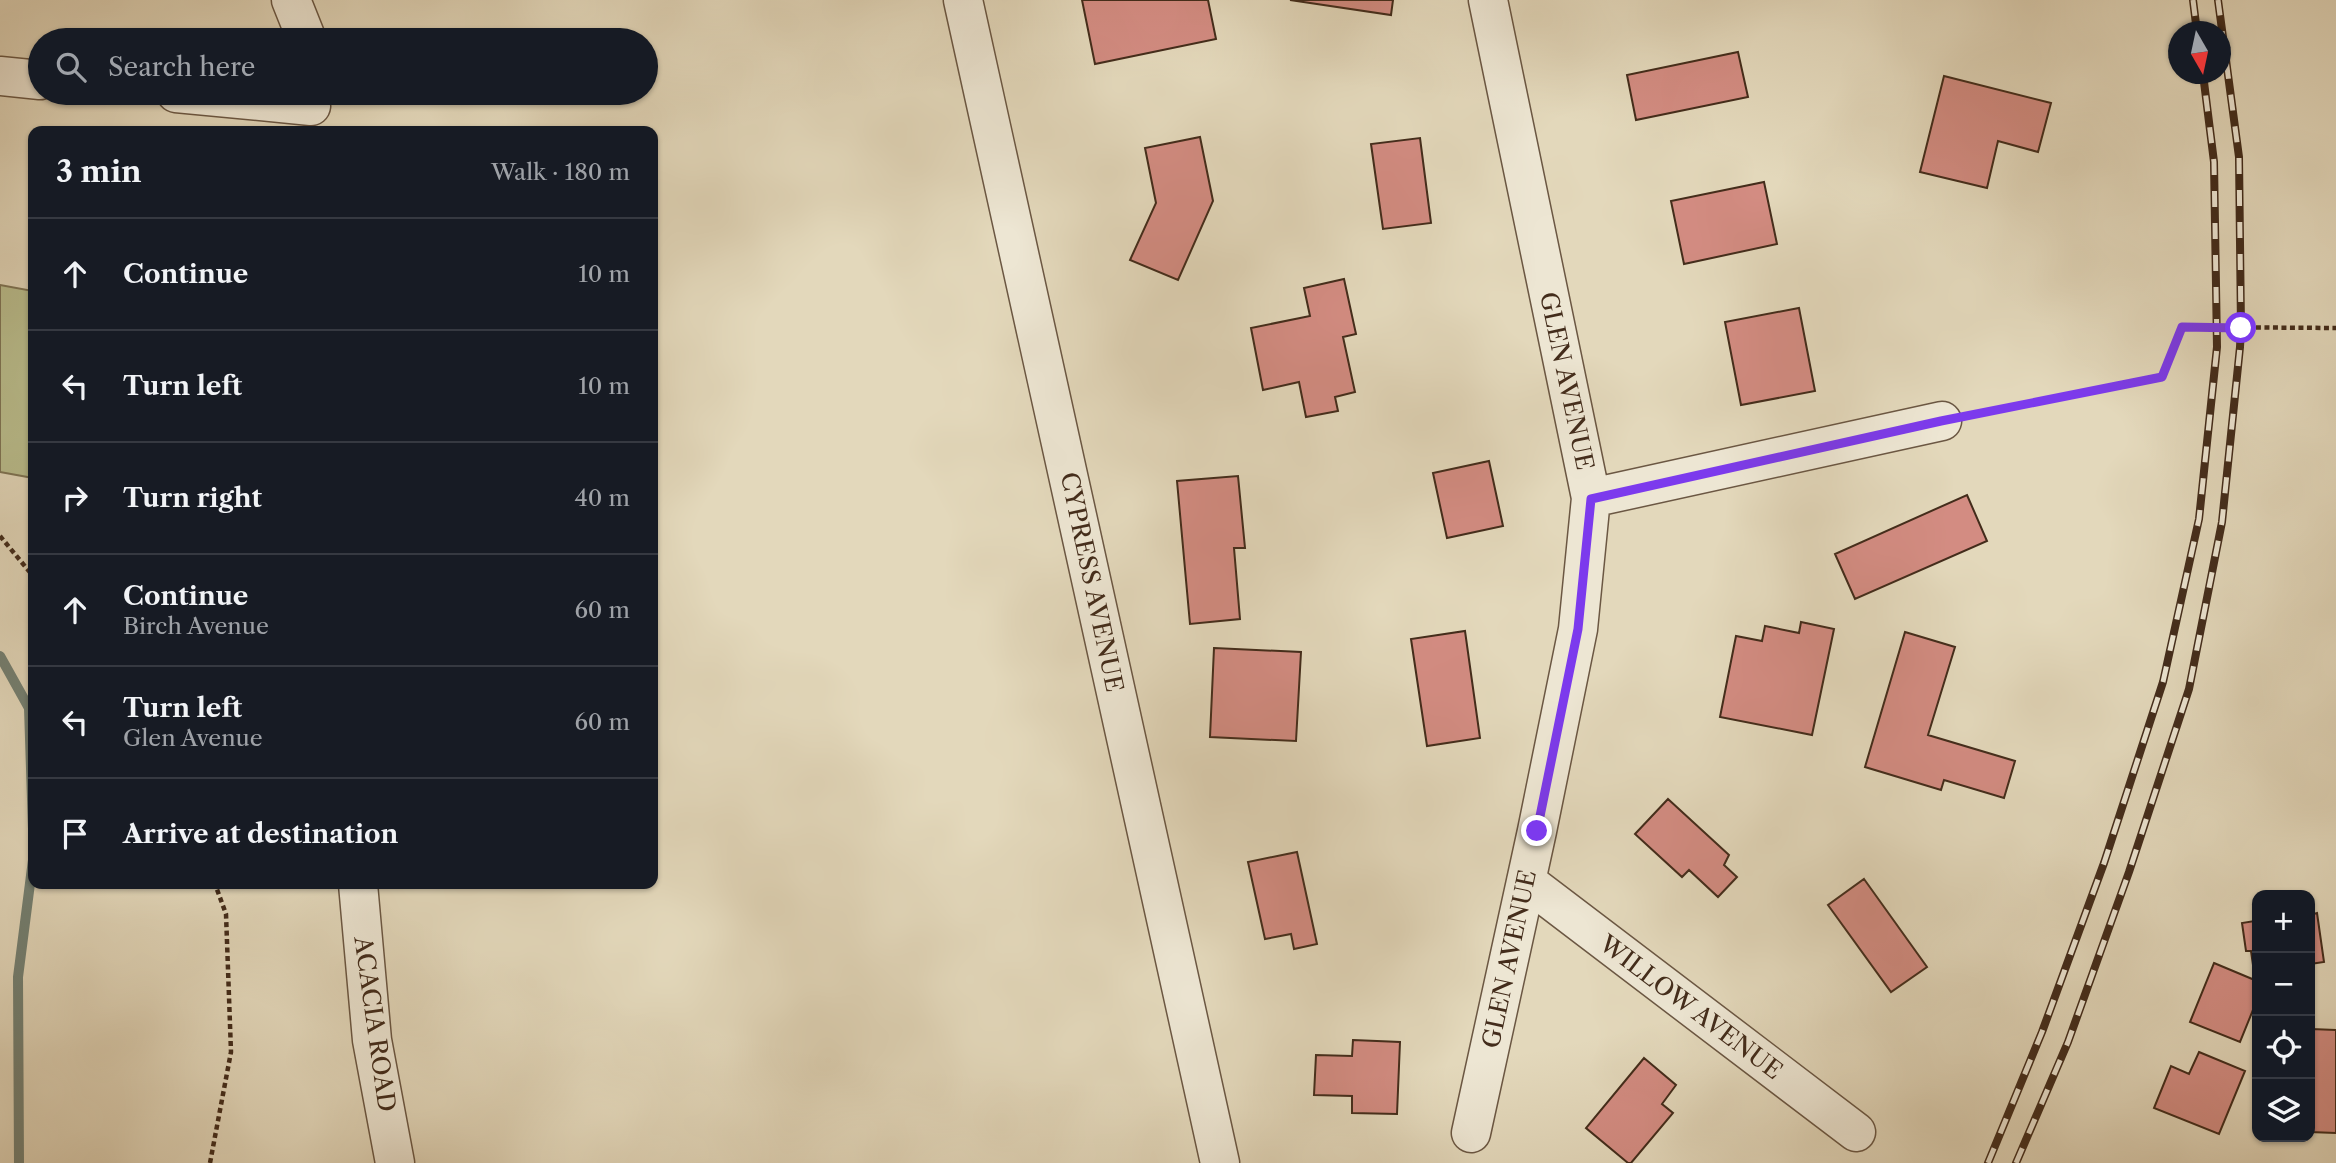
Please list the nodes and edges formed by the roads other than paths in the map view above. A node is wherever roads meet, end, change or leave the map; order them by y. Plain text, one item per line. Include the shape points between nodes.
1 (291, 0) edge
2 (963, 0) edge
3 (1488, 0) edge
4 (302, 28) edge
5 (0, 76) edge
6 (28, 78) edge
7 (271, 105) edge
8 (311, 110) edge
9 (1941, 421) road end
10 (1591, 499) junction
11 (1526, 881) junction
12 (358, 889) edge
13 (1856, 1132) dead end
14 (1471, 1133) dead end
15 (395, 1163) edge
16 (1220, 1163) edge

1 - 4 street
2 - 16 street, CYPRESS AVENUE
3 - 10 street, GLEN AVENUE
5 - 6 street
7 - 8 street
9 - 10 street
10 - 11 street, GLEN AVENUE via 1578,629
11 - 13 street, WILLOW AVENUE
11 - 14 street, GLEN AVENUE
12 - 15 street, ACACIA ROAD via 372,1040

